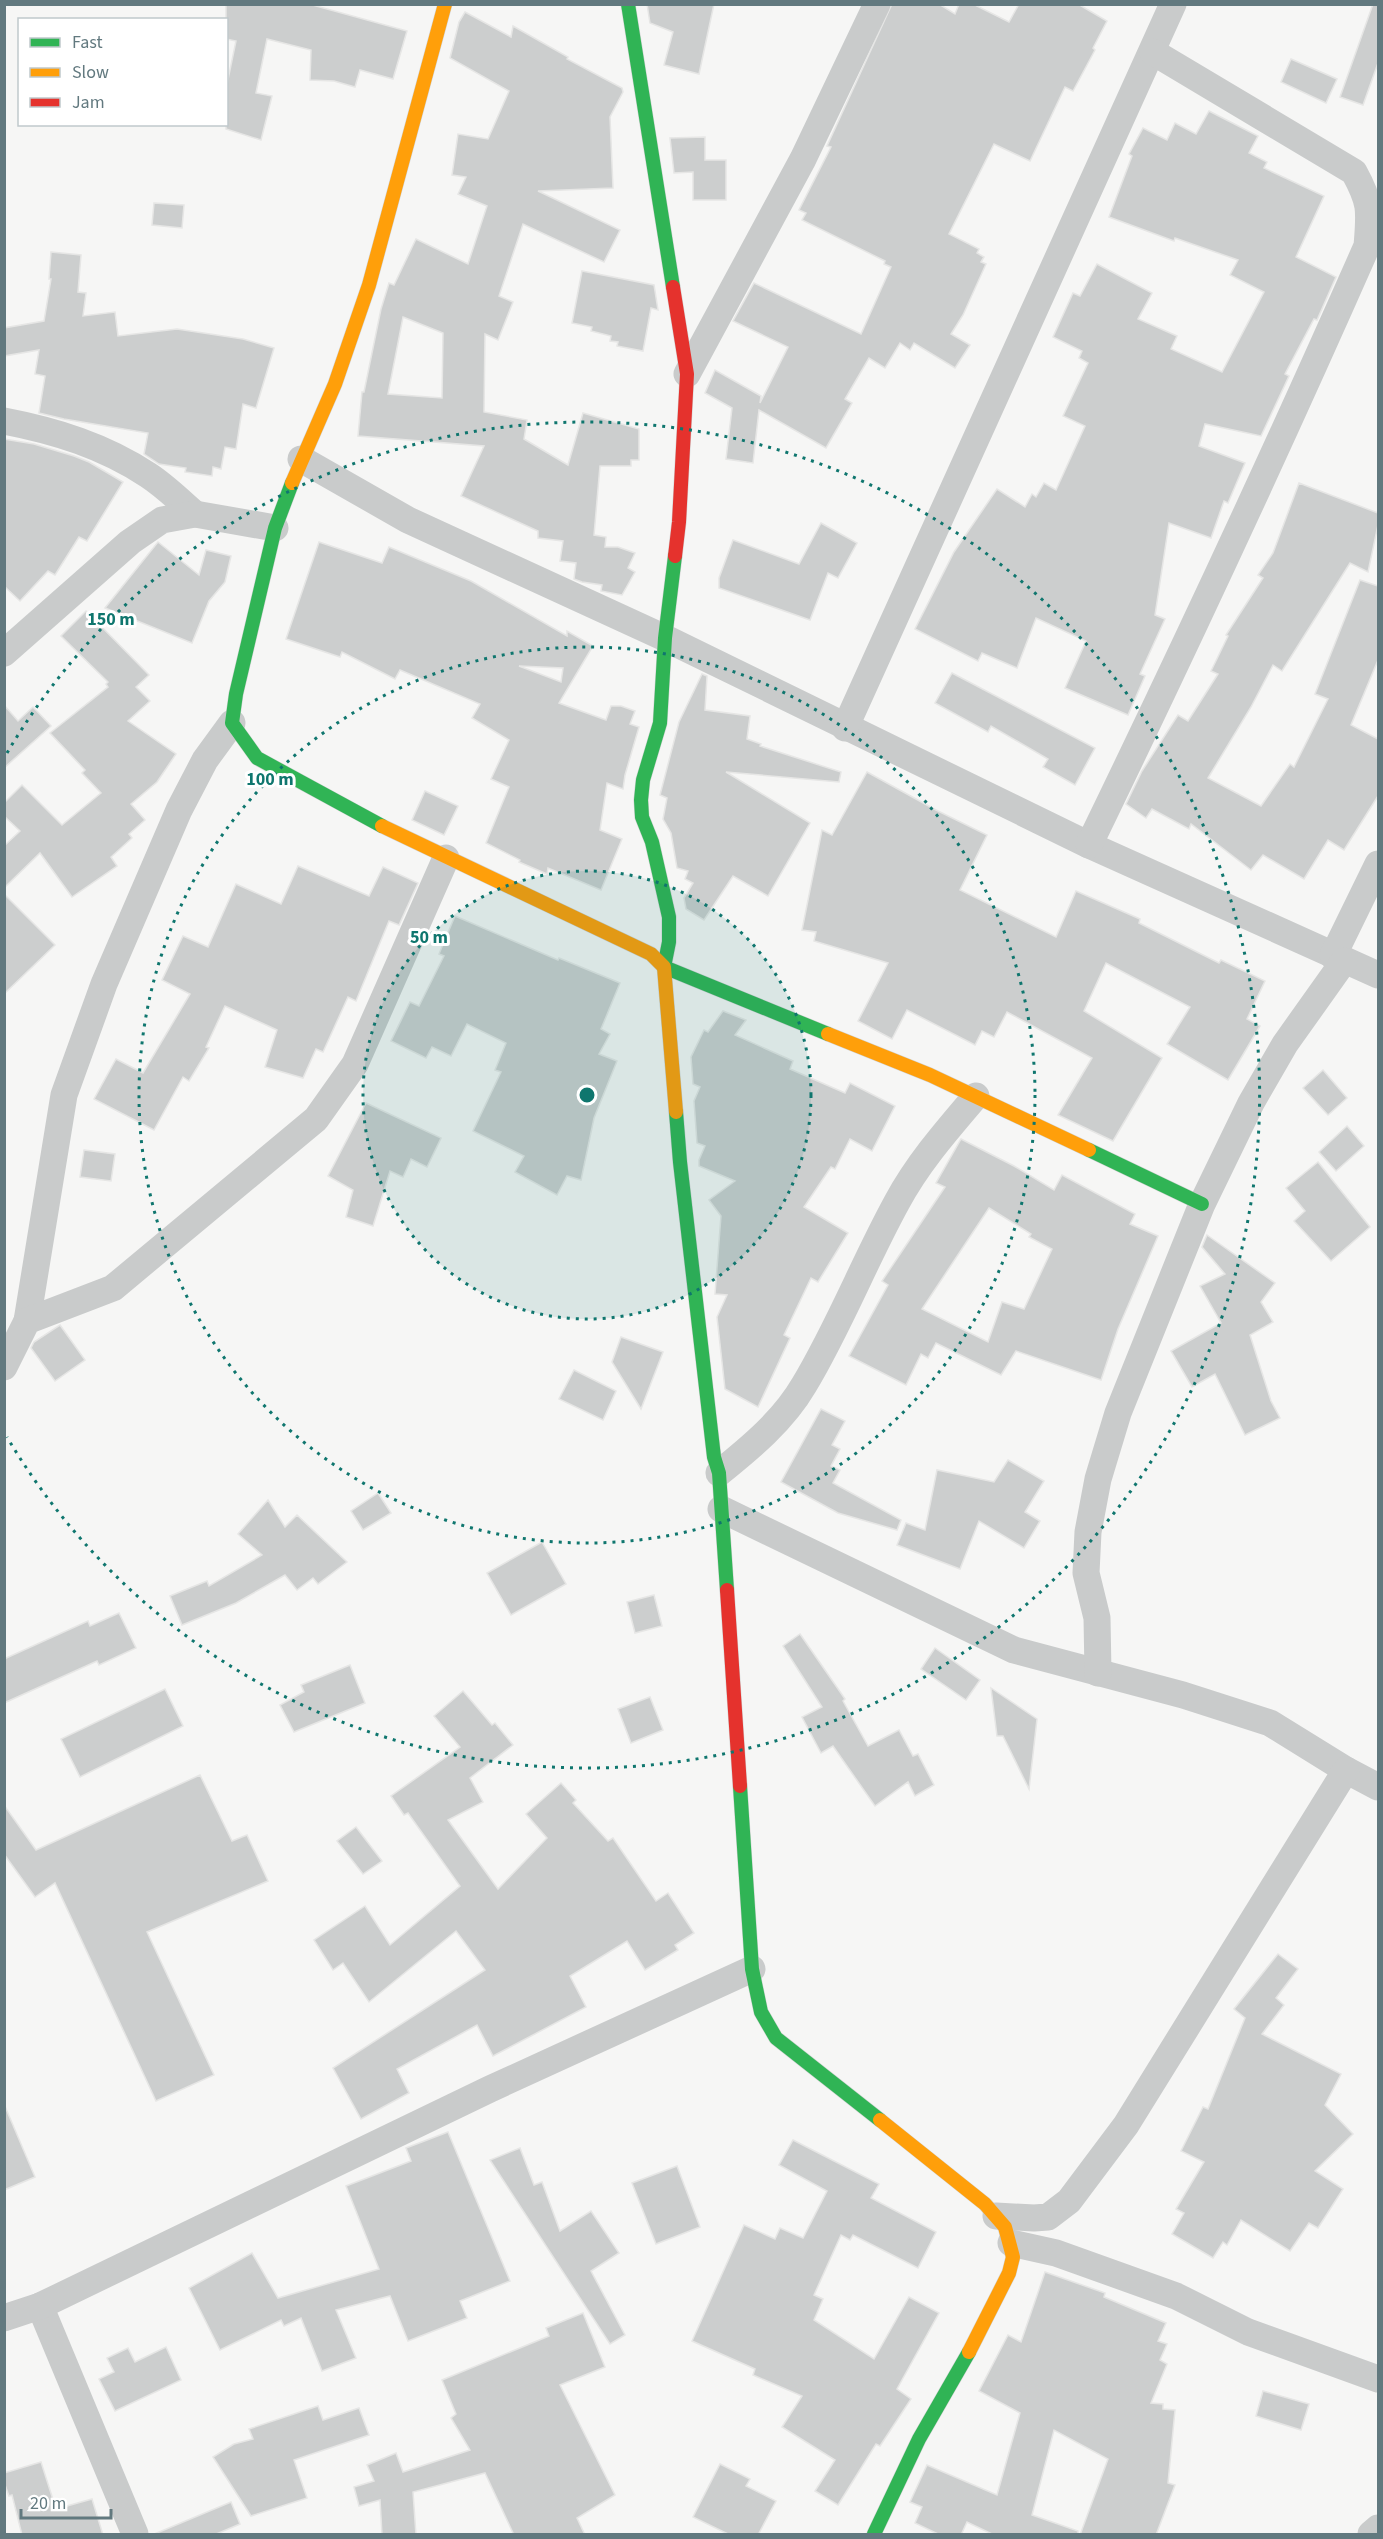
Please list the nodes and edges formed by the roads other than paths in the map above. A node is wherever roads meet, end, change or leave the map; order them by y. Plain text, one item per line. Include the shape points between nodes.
1 (445, 4) edge
2 (628, 4) edge
3 (877, 4) edge
4 (1173, 4) edge
5 (1153, 52) junction
6 (687, 374) junction
7 (4, 421) edge
8 (301, 459) junction
9 (195, 514) junction
10 (274, 528) junction
11 (665, 638) junction
12 (4, 653) edge
13 (232, 723) junction
14 (845, 728) junction
15 (1089, 846) junction
16 (446, 858) junction
17 (1378, 864) edge
18 (1339, 958) junction
19 (664, 967) junction
20 (1378, 975) edge
21 (976, 1096) junction
22 (1202, 1204) junction
23 (27, 1322) junction
24 (4, 1367) edge
25 (719, 1473) junction
26 (721, 1509) junction
27 (1098, 1673) junction
28 (1346, 1770) junction
29 (1378, 1787) edge
30 (752, 1969) junction
31 (996, 2216) junction
32 (1011, 2243) junction
33 (40, 2306) junction
34 (4, 2318) edge
35 (1378, 2379) edge
36 (1378, 2528) edge
37 (135, 2535) edge
38 (874, 2535) edge
39 (1371, 2535) edge

1 - 8 main road via 369,285 335,384
2 - 6 main road
3 - 6 street via 803,159
4 - 5 street
5 - 14 street
5 - 15 street via 1354,172 1367,197 1367,246 1300,399
6 - 11 main road via 679,522
7 - 9 street via 94,445 149,475
8 - 10 main road
8 - 11 street via 408,520
9 - 10 street
9 - 12 street via 162,520 130,542
10 - 13 main road
11 - 14 street
11 - 19 main road via 660,723 641,800 669,917
13 - 16 main road via 257,758
13 - 23 street via 205,760 179,810 104,984 64,1095
14 - 15 street
15 - 18 street
16 - 19 main road via 651,954
16 - 23 street via 355,1064 316,1119 113,1288
17 - 18 street
18 - 20 street
18 - 22 street via 1251,1103
19 - 21 main road
19 - 25 main road via 695,1301 712,1447
21 - 22 main road
21 - 25 street via 936,1143 897,1201 804,1386 753,1446
22 - 27 street via 1118,1413 1098,1479 1088,1532 1086,1573 1097,1618
23 - 24 street
25 - 26 main road
26 - 27 street via 1014,1650
26 - 30 main road
27 - 28 street via 1270,1723
28 - 29 street
28 - 31 street via 1126,2125 1069,2201 1048,2217
30 - 31 main road via 760,2012 776,2038
30 - 33 street via 490,2089
31 - 32 main road
32 - 35 street via 1056,2253 1176,2296 1248,2332
32 - 38 main road via 1009,2273 919,2439
33 - 34 street
33 - 37 street
36 - 39 street

